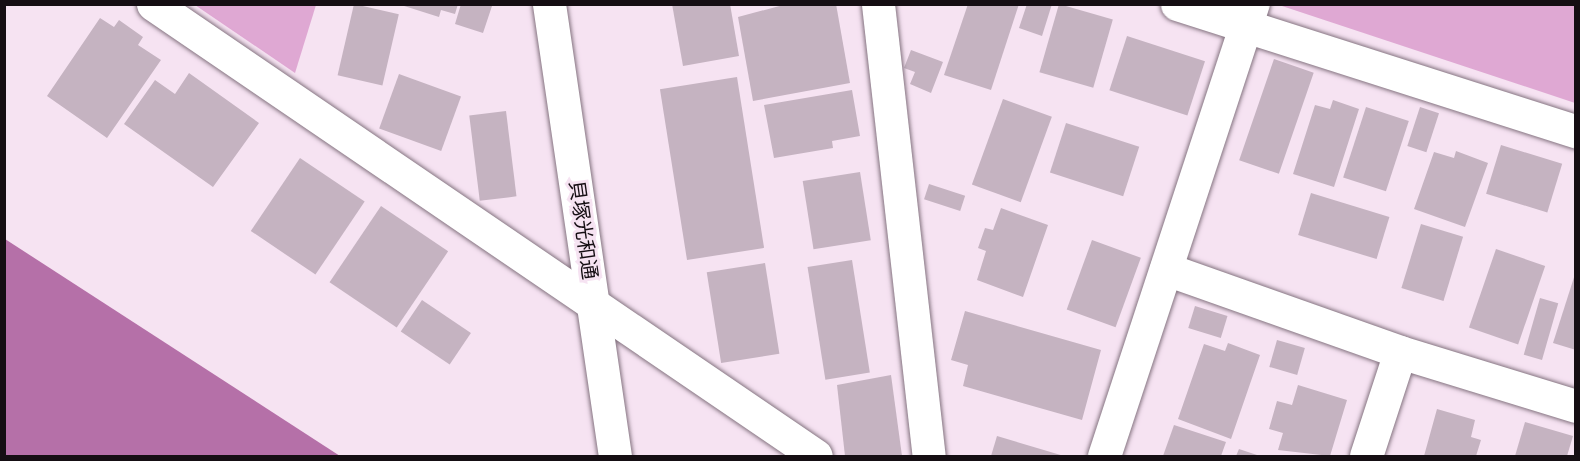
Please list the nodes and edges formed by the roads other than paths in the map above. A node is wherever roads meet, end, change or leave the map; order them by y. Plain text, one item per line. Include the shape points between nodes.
1 (153, 4) edge
2 (549, 4) edge
3 (878, 4) edge
4 (1177, 4) edge
5 (1249, 16) edge
6 (1575, 131) edge
7 (1166, 270) junction
8 (594, 303) junction
9 (1400, 352) junction
10 (1575, 406) edge
11 (615, 456) edge
12 (816, 456) edge
13 (928, 456) edge
14 (1104, 456) edge
15 (1366, 456) edge

1 - 8 street
2 - 8 street, 貝塚光和通
3 - 13 street
4 - 5 street
5 - 6 street
5 - 7 street
7 - 9 street
7 - 14 street
8 - 11 street, 貝塚光和通
8 - 12 street
9 - 10 street
9 - 15 street

